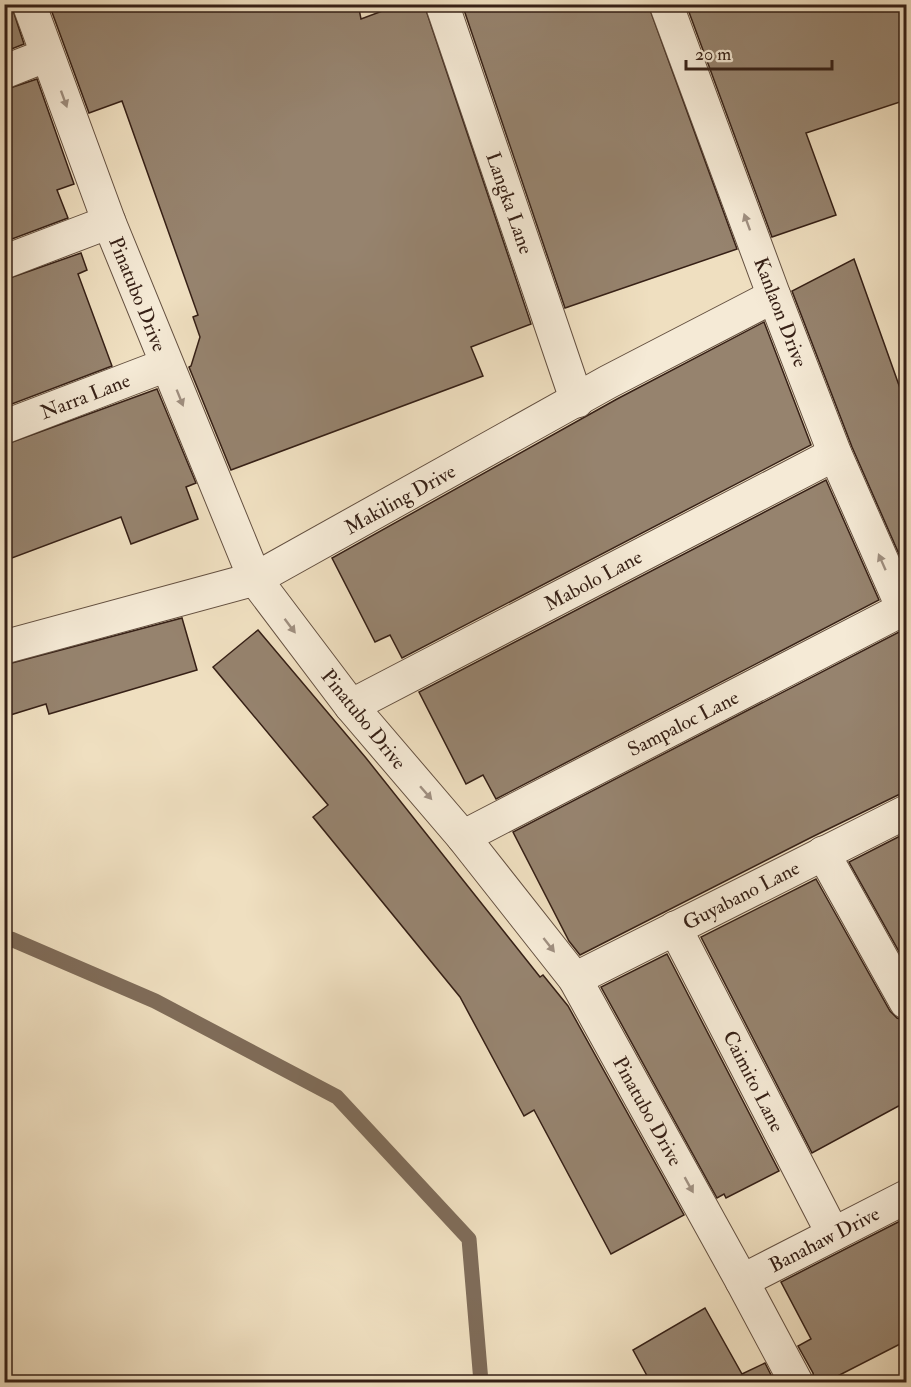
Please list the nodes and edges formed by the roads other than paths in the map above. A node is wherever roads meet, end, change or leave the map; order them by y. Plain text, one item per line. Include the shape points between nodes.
1 (29, 4) edge
2 (442, 4) edge
3 (666, 4) edge
4 (47, 55) junction
5 (4, 72) edge
6 (109, 222) junction
7 (4, 262) edge
8 (774, 296) junction
9 (166, 365) junction
10 (577, 401) junction
11 (4, 427) edge
12 (835, 454) junction
13 (255, 579) junction
14 (905, 612) edge
15 (4, 646) edge
16 (351, 706) junction
17 (906, 812) edge
18 (463, 837) junction
19 (823, 853) junction
20 (675, 928) junction
21 (575, 979) junction
22 (906, 1002) edge
23 (906, 1197) edge
24 (833, 1234) junction
25 (742, 1281) junction
26 (796, 1383) edge

1 - 4 street, Pinatubo Drive
2 - 10 street, Langka Lane
8 -> 3 street, Kanlaon Drive
4 - 5 street
4 -> 6 street, Pinatubo Drive
6 - 7 street
6 - 9 street, Pinatubo Drive
8 - 10 street, Makiling Drive
8 - 12 street, Kanlaon Drive
9 - 11 street, Narra Lane
9 -> 13 street, Pinatubo Drive
10 - 13 street, Makiling Drive
14 -> 12 street, Kanlaon Drive
12 - 16 street, Mabolo Lane
13 - 15 street, Makiling Drive
13 -> 16 street, Pinatubo Drive
14 - 18 street, Sampaloc Lane
16 -> 18 street, Pinatubo Drive
17 - 19 street, Guyabano Lane
18 -> 21 street, Pinatubo Drive
19 - 20 street, Guyabano Lane
19 - 22 street
20 - 21 street, Guyabano Lane
20 - 24 street, Caimito Lane
21 -> 25 street, Pinatubo Drive
23 - 24 street, Banahaw Drive
24 - 25 street, Banahaw Drive
25 - 26 street, Pinatubo Drive

